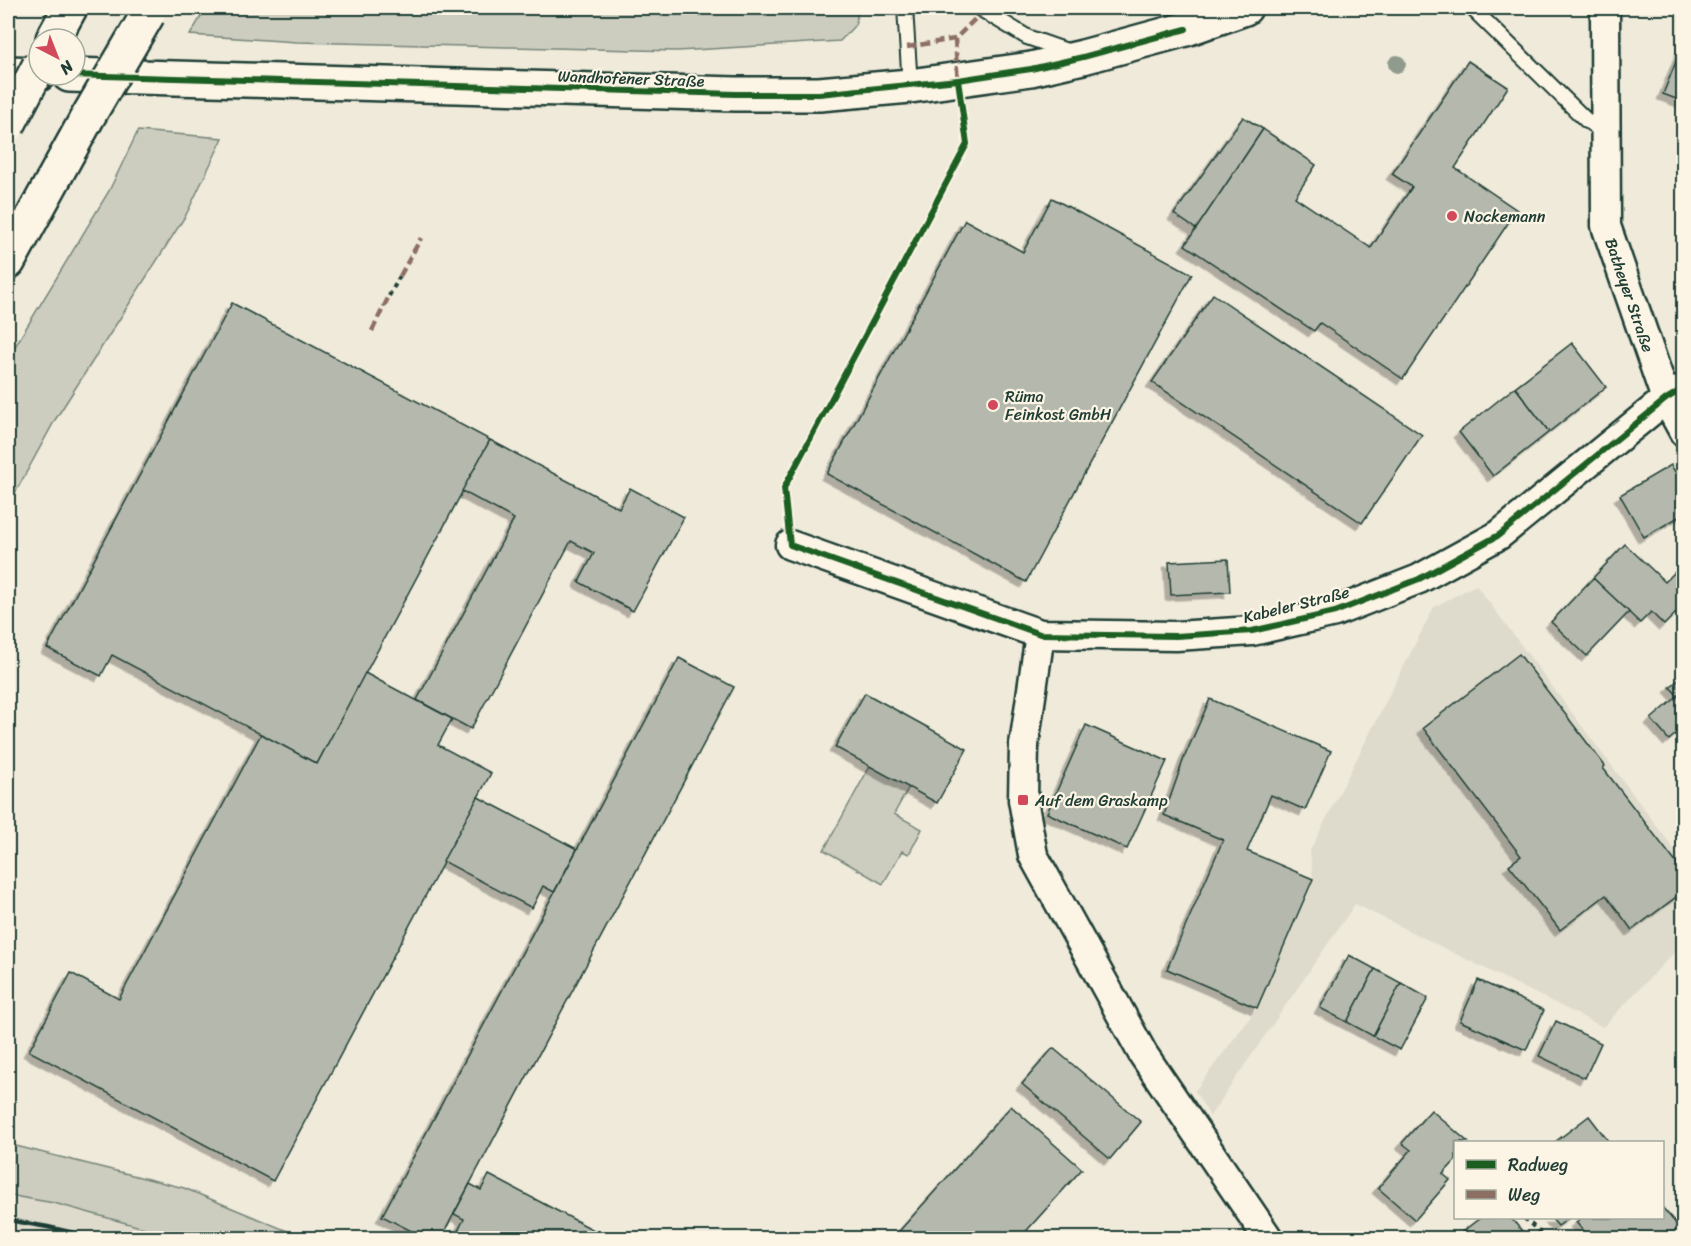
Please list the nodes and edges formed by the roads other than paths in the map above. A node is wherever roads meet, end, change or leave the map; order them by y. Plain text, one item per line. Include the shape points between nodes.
1 (904, 8) edge
2 (979, 8) edge
3 (1245, 8) edge
4 (1605, 8) edge
5 (1474, 10) dead end
6 (150, 11) edge
7 (1083, 57) junction
8 (8, 73) edge
9 (27, 74) edge
10 (87, 76) edge
11 (910, 86) junction
12 (28, 87) edge
13 (8, 125) edge
14 (1606, 134) junction
15 (8, 262) edge
16 (1675, 393) edge
17 (1683, 432) edge
18 (790, 545) dead end
19 (1040, 634) junction
20 (1268, 1239) edge

1 - 11 lane
2 - 7 lane via 1027,37
3 - 7 main road, Wandhofener Straße
4 - 14 street, Batheyer Straße
5 - 14 lane via 1586,120
6 - 15 main road, bridge
7 - 11 main road, Wandhofener Straße via 1031,69
8 - 9 main road
10 - 11 main road, Wandhofener Straße via 736,94 819,94
12 - 13 main road, bridge
14 - 16 street, Batheyer Straße via 1606,226
16 - 17 street, Batheyer Straße
16 - 19 street, Kabeler Straße via 1499,535 1419,579 1335,612 1252,631 1176,636
18 - 19 street, Kabeler Straße
19 - 20 street via 1024,745 1023,800 1033,855 1143,1054

